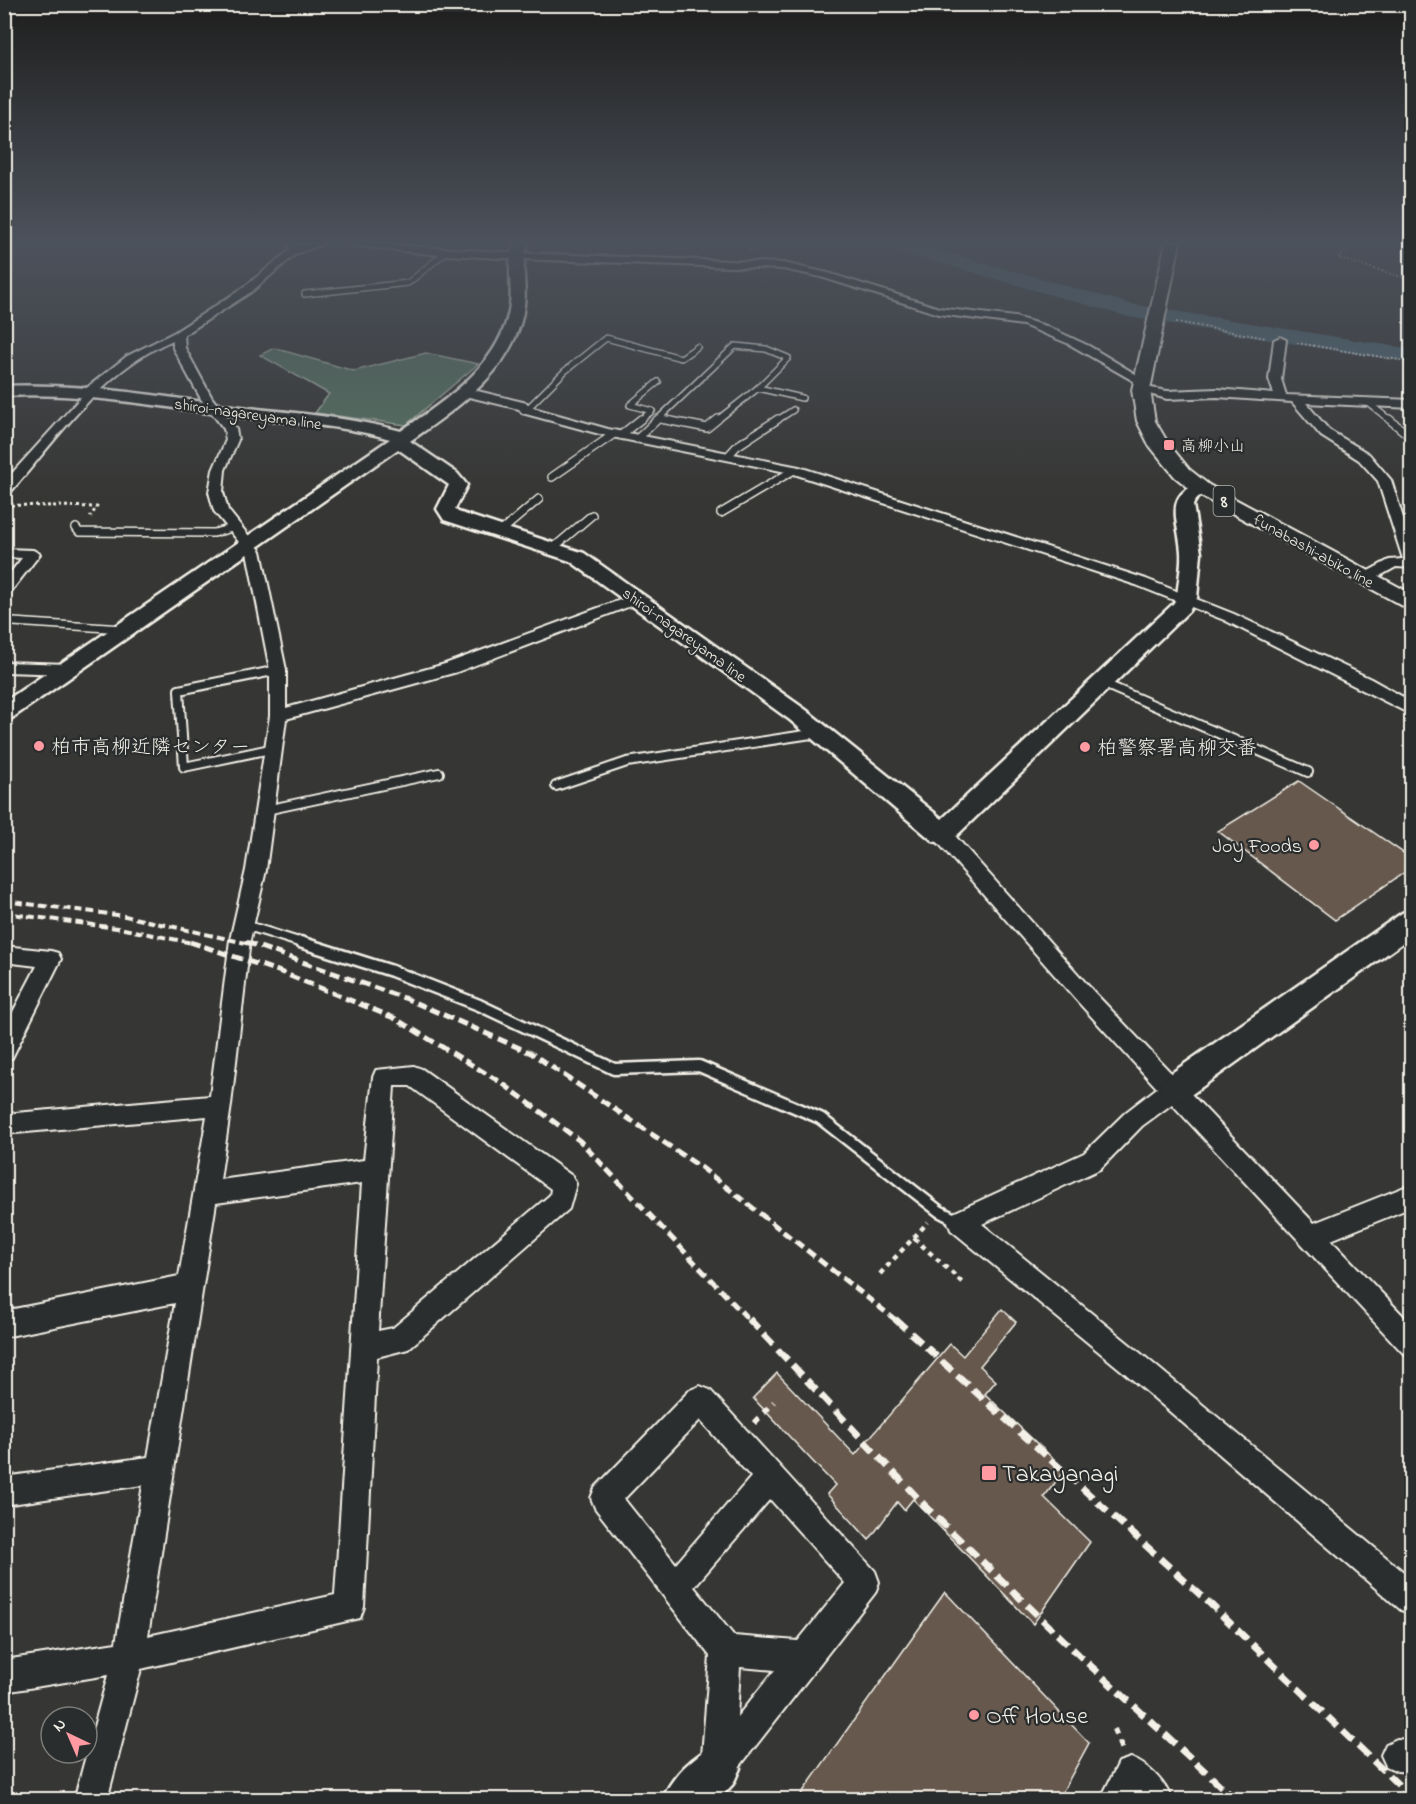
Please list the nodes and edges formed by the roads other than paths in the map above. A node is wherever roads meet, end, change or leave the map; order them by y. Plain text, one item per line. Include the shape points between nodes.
1 (191, 326) edge
2 (512, 326) edge
3 (1037, 326) edge
4 (1160, 326) edge
5 (179, 334) junction
6 (1280, 340) road end
7 (697, 347) dead end
8 (658, 382) dead end
9 (1141, 386) junction
10 (758, 388) junction
11 (4, 391) edge
12 (465, 392) junction
13 (90, 393) junction
14 (802, 398) dead end
15 (1281, 399) junction
16 (1296, 399) junction
17 (1366, 401) junction
18 (1412, 404) edge
19 (215, 409) junction
20 (526, 410) junction
21 (793, 410) dead end
22 (659, 418) junction
23 (617, 435) junction
24 (637, 438) junction
25 (1412, 438) edge
26 (401, 439) junction
27 (728, 456) junction
28 (794, 470) junction
29 (552, 477) dead end
30 (1202, 489) junction
31 (4, 491) edge
32 (539, 499) dead end
33 (721, 513) dead end
34 (592, 515) dead end
35 (78, 530) road end
36 (499, 533) junction
37 (241, 536) junction
38 (552, 549) junction
39 (4, 554) edge
40 (1412, 563) edge
41 (1366, 578) junction
42 (4, 591) edge
43 (1187, 598) junction
44 (636, 599) junction
45 (1412, 604) edge
46 (13, 622) dead end
47 (126, 630) junction
48 (4, 667) edge
49 (69, 669) junction
50 (278, 670) junction
51 (1102, 683) junction
52 (1412, 710) edge
53 (4, 713) edge
54 (278, 716) junction
55 (820, 732) junction
56 (275, 748) junction
57 (1308, 772) dead end
58 (440, 773) dead end
59 (556, 786) dead end
60 (266, 810) junction
61 (942, 834) junction
62 (1412, 921) edge
63 (245, 925) junction
64 (4, 954) edge
65 (4, 1051) edge
66 (1174, 1089) junction
67 (220, 1105) junction
68 (4, 1124) edge
69 (375, 1170) junction
70 (205, 1193) junction
71 (1412, 1195) edge
72 (949, 1216) junction
73 (1311, 1236) junction
74 (190, 1287) junction
75 (4, 1324) edge
76 (1412, 1344) edge
77 (364, 1347) junction
78 (160, 1468) junction
79 (770, 1477) junction
80 (4, 1491) edge
81 (675, 1587) junction
82 (1412, 1599) edge
83 (726, 1651) junction
84 (129, 1656) junction
85 (806, 1657) junction
86 (4, 1676) edge
87 (717, 1768) junction
88 (90, 1800) edge
89 (685, 1800) edge
90 (1116, 1800) edge
91 (1156, 1800) edge

1 - 5 street
2 - 12 main road via 499,352
3 - 9 street
4 - 9 main road, funabashi-abiko line / 8
5 - 13 street via 138,351
5 - 19 street via 179,348
6 - 15 street via 1275,379
7 - 20 lane via 681,358 606,338
8 - 23 lane via 630,405 652,411
9 - 15 street via 1167,395 1217,393
9 - 30 main road, funabashi-abiko line / 8 via 1146,421 1159,445 1182,473
10 - 14 lane
10 - 22 lane via 707,428
10 - 22 lane via 788,358 766,349 735,346
11 - 13 main road, shiroi-nagareyama line
12 - 20 street
12 - 26 main road
13 - 19 main road, shiroi-nagareyama line
13 - 31 street
15 - 16 street
16 - 17 street
16 - 40 street via 1325,433 1364,457 1384,480
17 - 18 street
17 - 25 lane
19 - 26 main road, shiroi-nagareyama line via 391,433 404,437
19 - 37 street via 230,429 232,440 219,470 216,492 222,511
20 - 23 street
21 - 27 lane
22 - 24 lane
23 - 24 street
23 - 29 lane
24 - 27 street
26 - 36 main road, shiroi-nagareyama line via 398,441 458,484 446,509 451,516
26 - 37 main road
27 - 28 street
28 - 33 lane
28 - 43 street
30 - 41 main road, funabashi-abiko line / 8
30 - 43 main road via 1190,494 1184,505 1191,553
32 - 36 lane
34 - 38 lane
35 - 37 lane
36 - 38 main road, shiroi-nagareyama line
37 - 47 main road
37 - 50 street via 254,551
38 - 44 main road, shiroi-nagareyama line via 577,557
39 - 42 street via 33,554
40 - 41 street via 1394,563
41 - 45 main road, funabashi-abiko line / 8
43 - 51 main road
43 - 52 street via 1365,683
44 - 54 street via 451,668
44 - 55 main road, shiroi-nagareyama line
46 - 47 lane
47 - 49 main road
48 - 49 street
49 - 53 main road
50 - 54 street
50 - 56 lane via 179,690 184,767
51 - 57 lane
51 - 61 main road
54 - 56 street
55 - 59 lane via 627,762
55 - 61 main road, shiroi-nagareyama line
56 - 60 street
58 - 60 lane
60 - 63 street
61 - 66 street via 1086,998
62 - 66 main road
63 - 67 street
63 - 72 lane via 392,971 479,1005 614,1069 699,1066 820,1118
64 - 65 street via 51,959
66 - 72 street via 1134,1119 1092,1161
66 - 73 street
67 - 68 street
67 - 70 street
69 - 70 street
69 - 77 street
69 - 77 street via 384,1077 414,1076 564,1184 561,1201 399,1340
70 - 74 street
71 - 73 street
72 - 82 street via 1144,1372
73 - 76 street
74 - 75 street
74 - 78 street
77 - 84 street via 349,1607
78 - 80 street
78 - 84 street
79 - 81 street
79 - 81 street via 700,1400 605,1498
79 - 85 street via 864,1582
81 - 83 street
83 - 85 street
83 - 87 street
84 - 86 street
84 - 88 street
85 - 87 street
87 - 89 main road
90 - 91 street via 1131,1774

